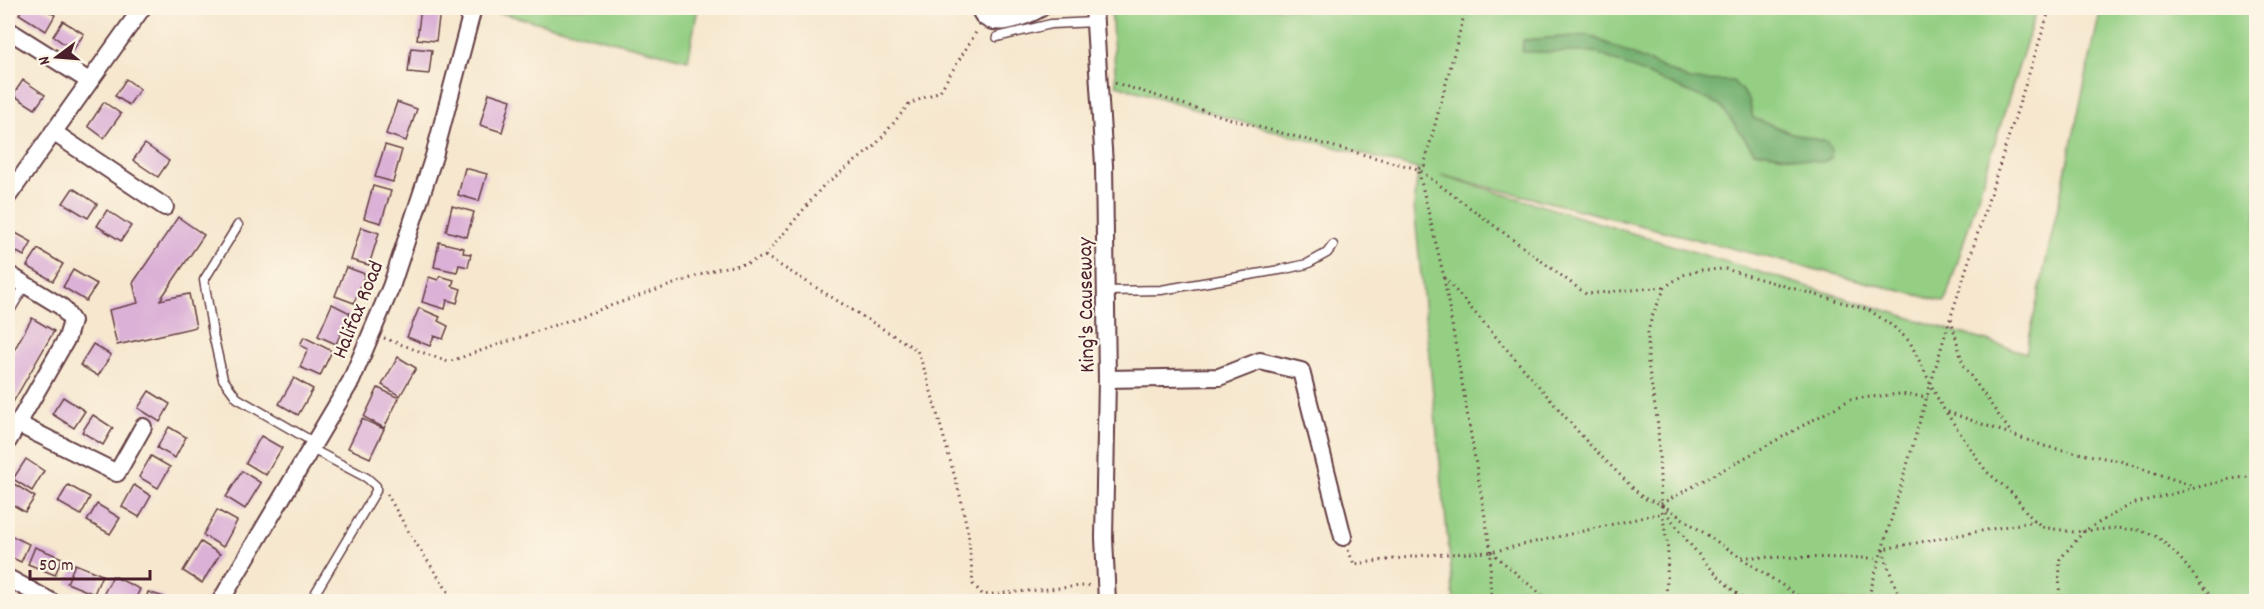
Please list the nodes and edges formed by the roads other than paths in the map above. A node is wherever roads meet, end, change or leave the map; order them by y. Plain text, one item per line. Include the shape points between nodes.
1 (142, 8) edge
2 (473, 8) edge
3 (1041, 8) edge
4 (983, 12) edge
5 (1095, 15) edge
6 (8, 30) edge
7 (997, 37) dead end
8 (89, 81) junction
9 (53, 132) junction
10 (8, 196) edge
11 (165, 207) dead end
12 (238, 225) dead end
13 (1333, 245) dead end
14 (8, 274) edge
15 (25, 285) junction
16 (1106, 291) junction
17 (8, 314) edge
18 (1107, 379) junction
19 (18, 424) junction
20 (143, 427) dead end
21 (8, 441) edge
22 (314, 446) junction
23 (1343, 537) road end
24 (8, 578) edge
25 (24, 595) edge
26 (52, 602) edge
27 (220, 602) edge
28 (310, 602) edge
29 (1107, 602) edge

1 - 8 street
2 - 22 street, Halifax Road via 434,156 391,287 351,381
3 - 4 street via 1004,22 988,19
5 - 7 lane
5 - 16 street, King's Causeway via 1104,165
6 - 8 street
8 - 9 street
9 - 10 street
9 - 11 street
12 - 22 lane via 204,280 223,379 237,398
13 - 16 lane via 1307,264 1274,271 1161,290
14 - 15 street
15 - 17 lane
15 - 19 street via 62,308 72,321 67,338
16 - 18 street, King's Causeway
18 - 23 street via 1219,377 1260,362 1301,371
18 - 29 street, King's Causeway
19 - 20 street via 117,473
19 - 21 street
22 - 27 street, Halifax Road
22 - 28 lane via 367,478 376,490
24 - 25 street
25 - 26 street

